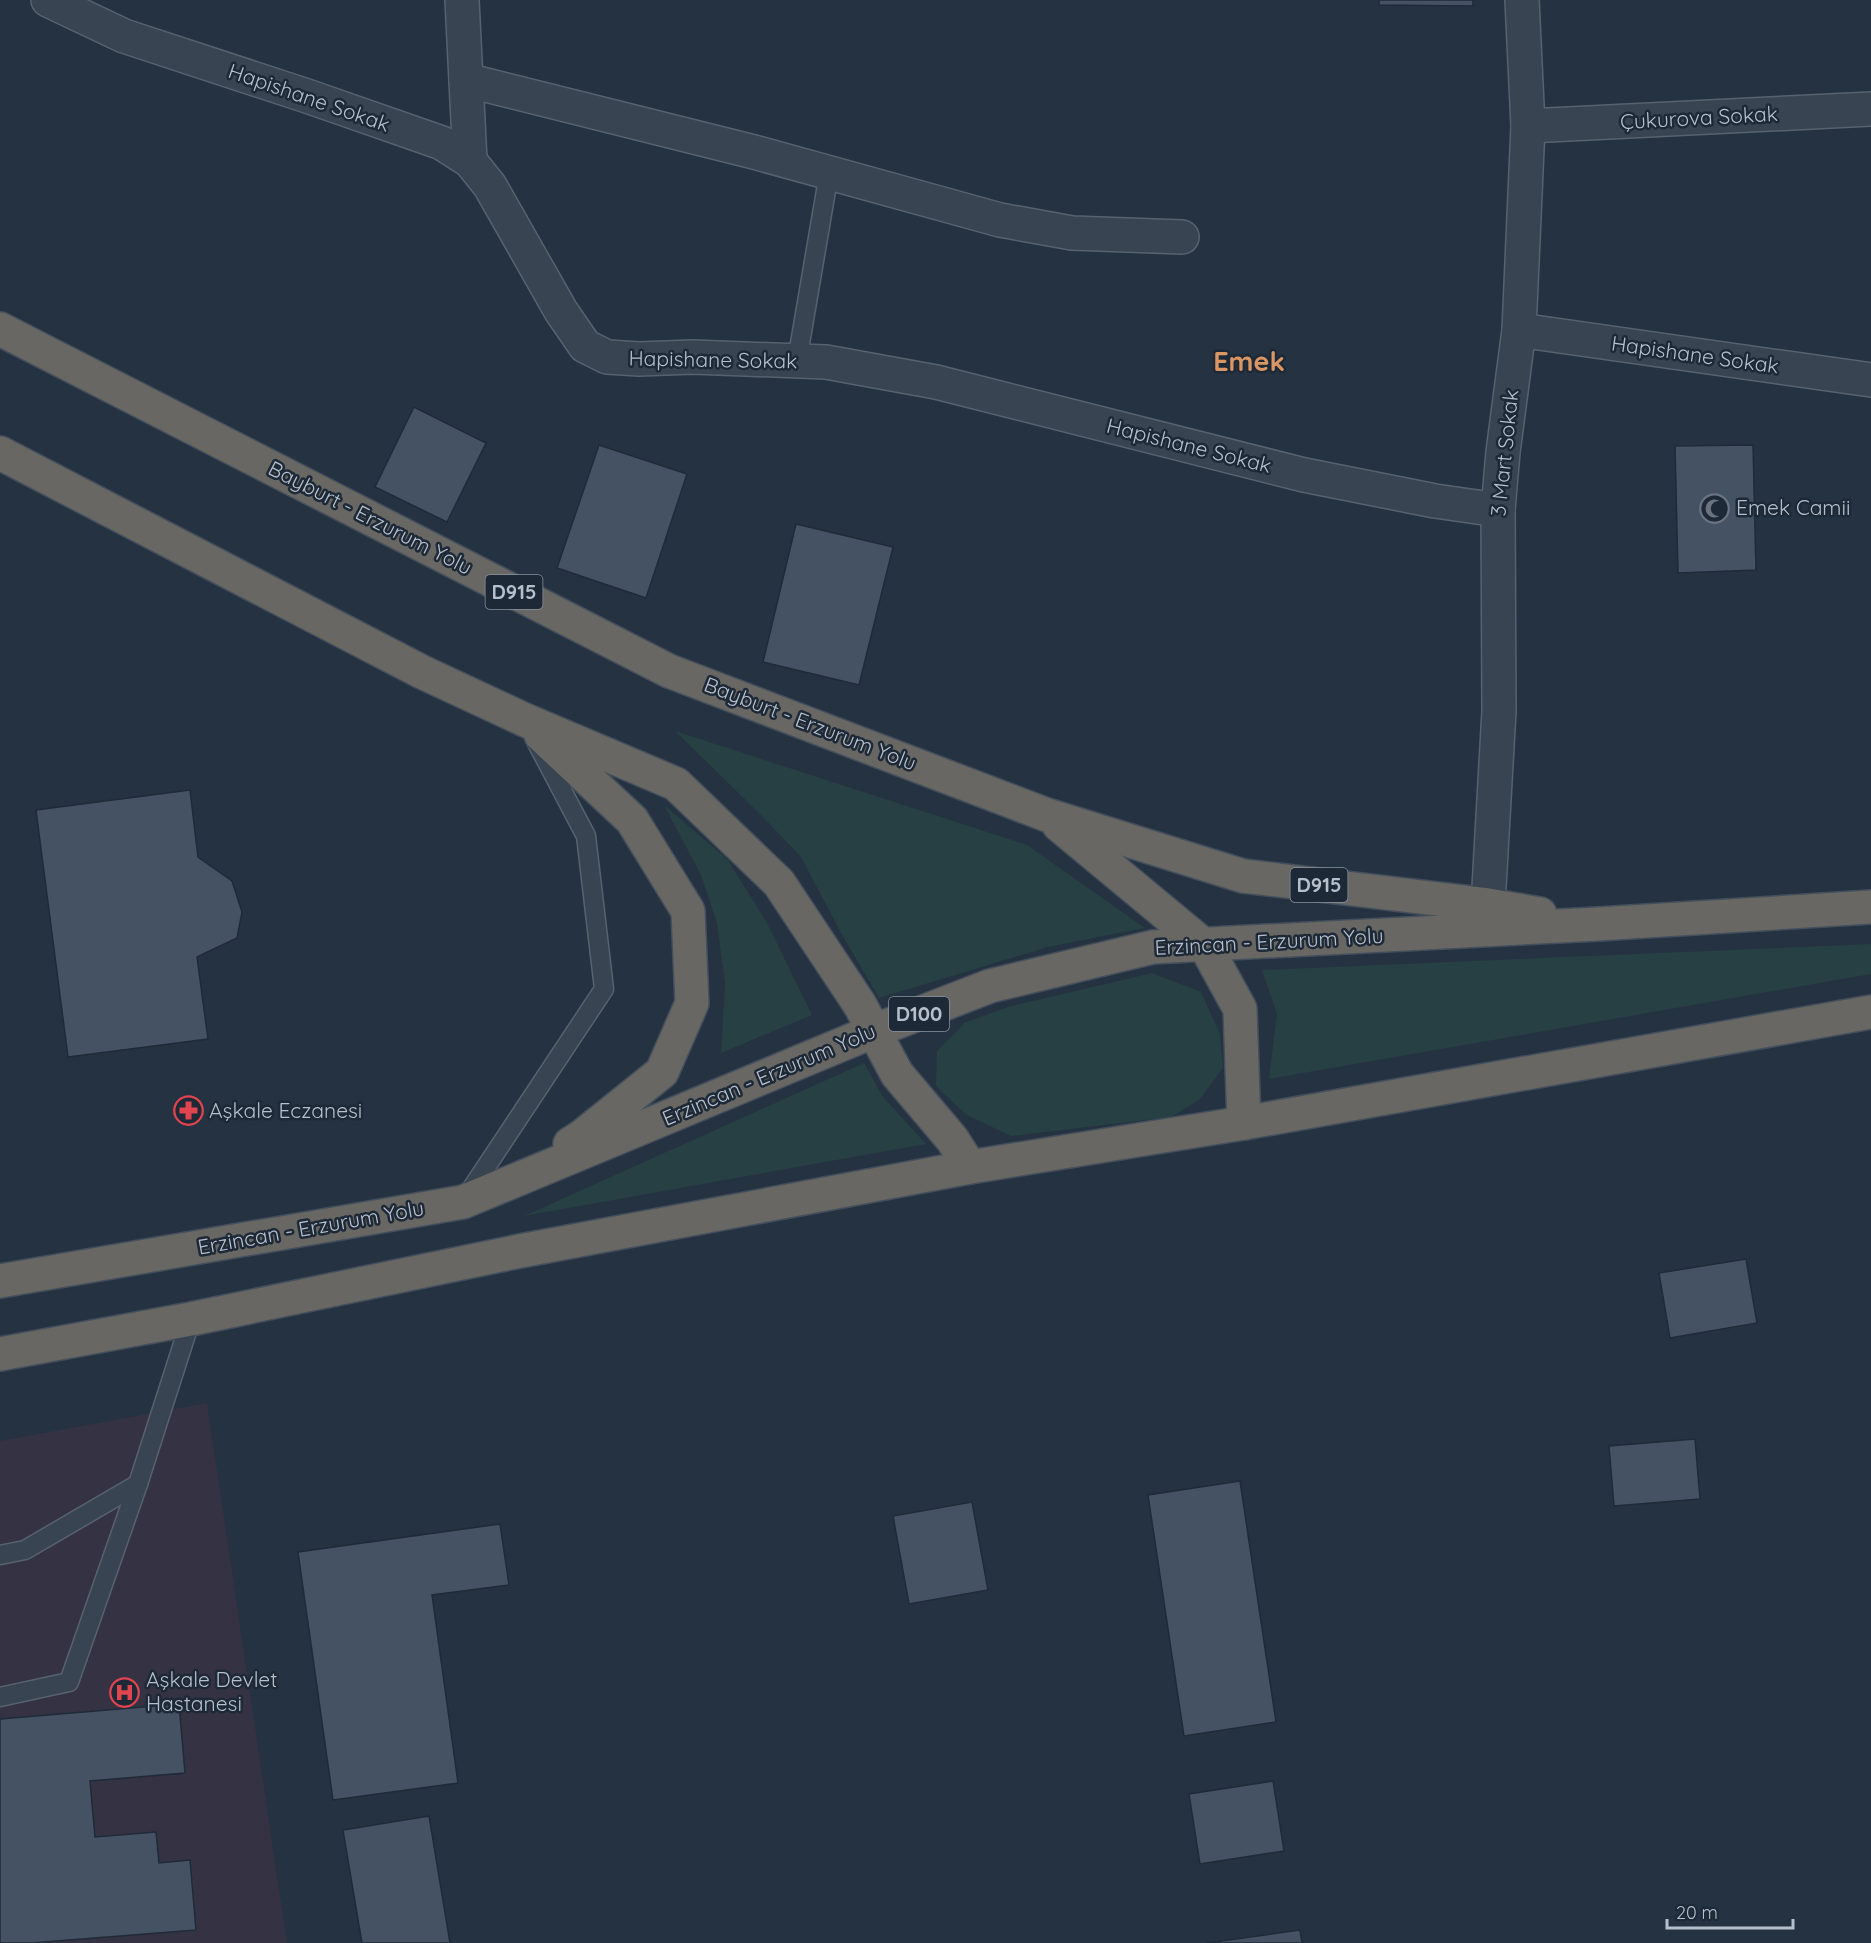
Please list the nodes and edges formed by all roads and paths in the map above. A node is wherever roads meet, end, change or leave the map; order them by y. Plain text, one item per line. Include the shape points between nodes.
1 (48, 0) edge
2 (462, 0) edge
3 (1522, 0) edge
4 (466, 80) junction
5 (1871, 109) edge
6 (1528, 126) junction
7 (470, 161) junction
8 (829, 173) junction
9 (1182, 237) dead end
10 (0, 329) edge
11 (1519, 330) junction
12 (797, 361) junction
13 (1871, 380) edge
14 (0, 453) edge
15 (1498, 510) junction
16 (525, 720) junction
17 (1047, 815) junction
18 (1488, 906) junction
19 (1871, 907) edge
20 (1598, 924) junction
21 (1203, 945) junction
22 (1871, 1012) edge
23 (874, 1031) junction
24 (1244, 1123) junction
25 (970, 1167) junction
26 (463, 1202) junction
27 (0, 1281) edge
28 (191, 1319) junction
29 (0, 1354) edge
30 (138, 1484) junction
31 (0, 1555) edge
32 (0, 1697) edge

1 - 7 street, Hapishane Sokak via 124,36 442,143
2 - 4 street
3 - 6 street, 3 Mart Sokak
4 - 7 street
4 - 8 street
5 - 6 street, Çukurova Sokak
6 - 11 street, 3 Mart Sokak
7 - 12 street, Hapishane Sokak via 490,186 585,346 607,357
8 - 9 street via 1000,220 1072,232
8 - 12 lane
10 - 17 highway, Bayburt - Erzurum Yolu / D915 via 669,671
11 - 13 street, Hapishane Sokak
11 - 15 street, 3 Mart Sokak
12 - 15 street, Hapishane Sokak via 826,362 936,382 1304,475
14 - 16 highway via 422,672
15 - 18 street, 3 Mart Sokak via 1499,711
16 - 23 highway via 676,784 779,883
16 - 26 lane via 586,836 604,988
16 - 26 highway via 632,820 688,911 692,1002 662,1072 581,1137
17 - 18 highway, Bayburt - Erzurum Yolu / D915 via 1243,876
17 - 21 highway, Bayburt - Erzurum Yolu
18 - 20 highway, Bayburt - Erzurum Yolu / D915
19 - 20 highway, Erzincan - Erzurum Yolu / D100
20 - 21 highway, Erzincan - Erzurum Yolu / D100
21 - 23 highway, Erzincan - Erzurum Yolu / D100 via 1154,947 990,986
21 - 24 highway, Bayburt - Erzurum Yolu via 1239,1009
22 - 24 highway
23 - 25 highway via 897,1074 952,1139
23 - 26 highway, Erzincan - Erzurum Yolu / D100
24 - 25 highway
25 - 28 highway via 520,1251
26 - 27 highway, Erzincan - Erzurum Yolu / D100
28 - 29 highway
28 - 30 lane
30 - 31 lane via 25,1551
30 - 32 lane via 69,1682

